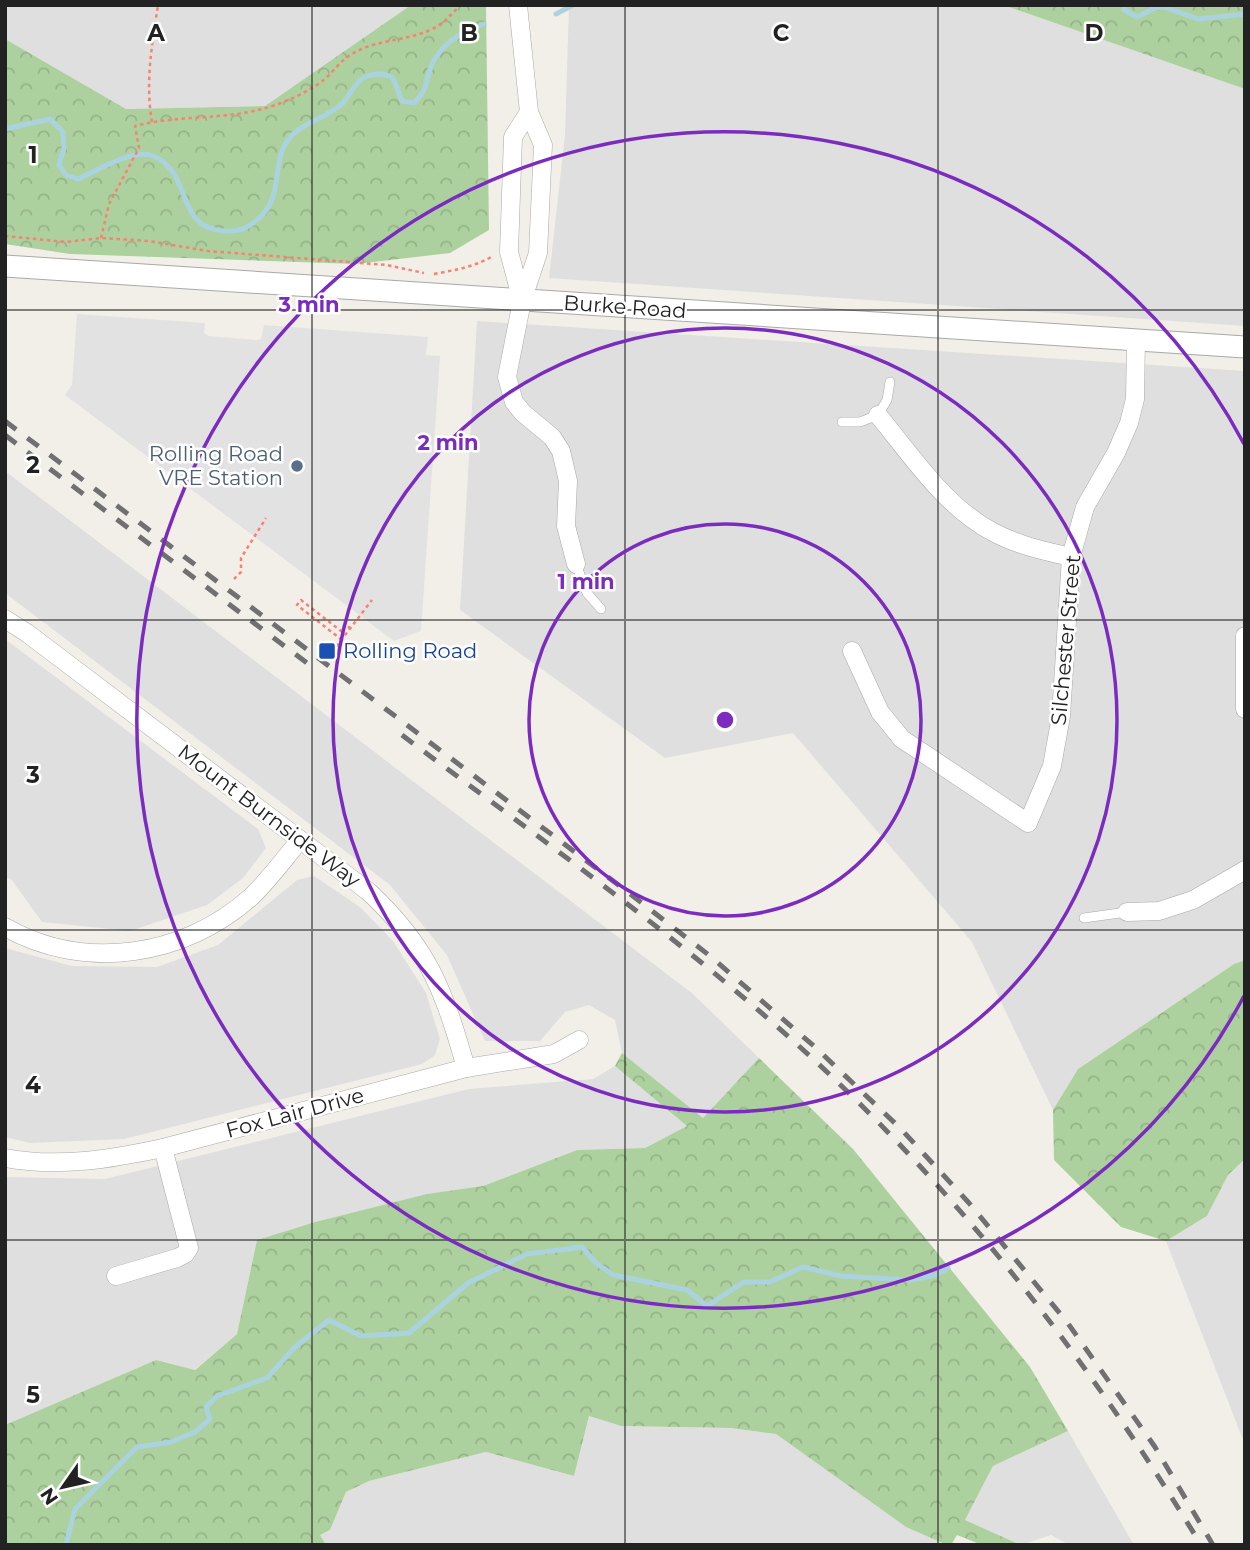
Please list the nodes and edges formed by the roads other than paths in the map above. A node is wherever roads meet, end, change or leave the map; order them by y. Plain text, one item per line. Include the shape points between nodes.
1 (518, 5) edge
2 (529, 112) junction
3 (5, 266) edge
4 (522, 300) junction
5 (1136, 339) junction
6 (1245, 347) edge
7 (890, 382) dead end
8 (878, 415) junction
9 (842, 422) dead end
10 (1070, 557) junction
11 (576, 564) joint
12 (601, 610) dead end
13 (5, 619) edge
14 (1245, 636) edge
15 (852, 651) dead end
16 (1245, 709) edge
17 (300, 840) junction
18 (1245, 870) edge
19 (1127, 912) joint
20 (1084, 918) dead end
21 (5, 928) edge
22 (579, 1040) dead end
23 (466, 1068) junction
24 (163, 1148) junction
25 (5, 1158) edge
26 (116, 1276) dead end

1 - 2 street
2 - 4 street via 543,145 538,253
2 - 4 street via 513,137 510,256
3 - 4 street, Burke Road
4 - 5 street, Burke Road
4 - 11 street via 508,363 508,387 514,402 552,437 561,452 568,481 566,526
5 - 6 street, Burke Road
5 - 10 street, Silchester Street via 1135,399 1129,423 1085,507
7 - 8 lane
8 - 9 lane
8 - 10 street via 973,520 1034,549
10 - 15 street, Silchester Street via 1061,716 1052,766 1028,823 902,739 880,712
11 - 12 lane via 587,593
13 - 17 street, Mount Burnside Way
14 - 16 street
17 - 21 street via 270,878 236,909 199,932 161,946 117,953 68,950
17 - 23 street, Mount Burnside Way via 369,892 408,933 441,988
18 - 19 street via 1193,900 1158,911
19 - 20 lane
22 - 23 street, Fox Lair Drive via 554,1054
23 - 24 street, Fox Lair Drive
24 - 25 street, Fox Lair Drive via 81,1162
24 - 26 street via 189,1248 177,1258

